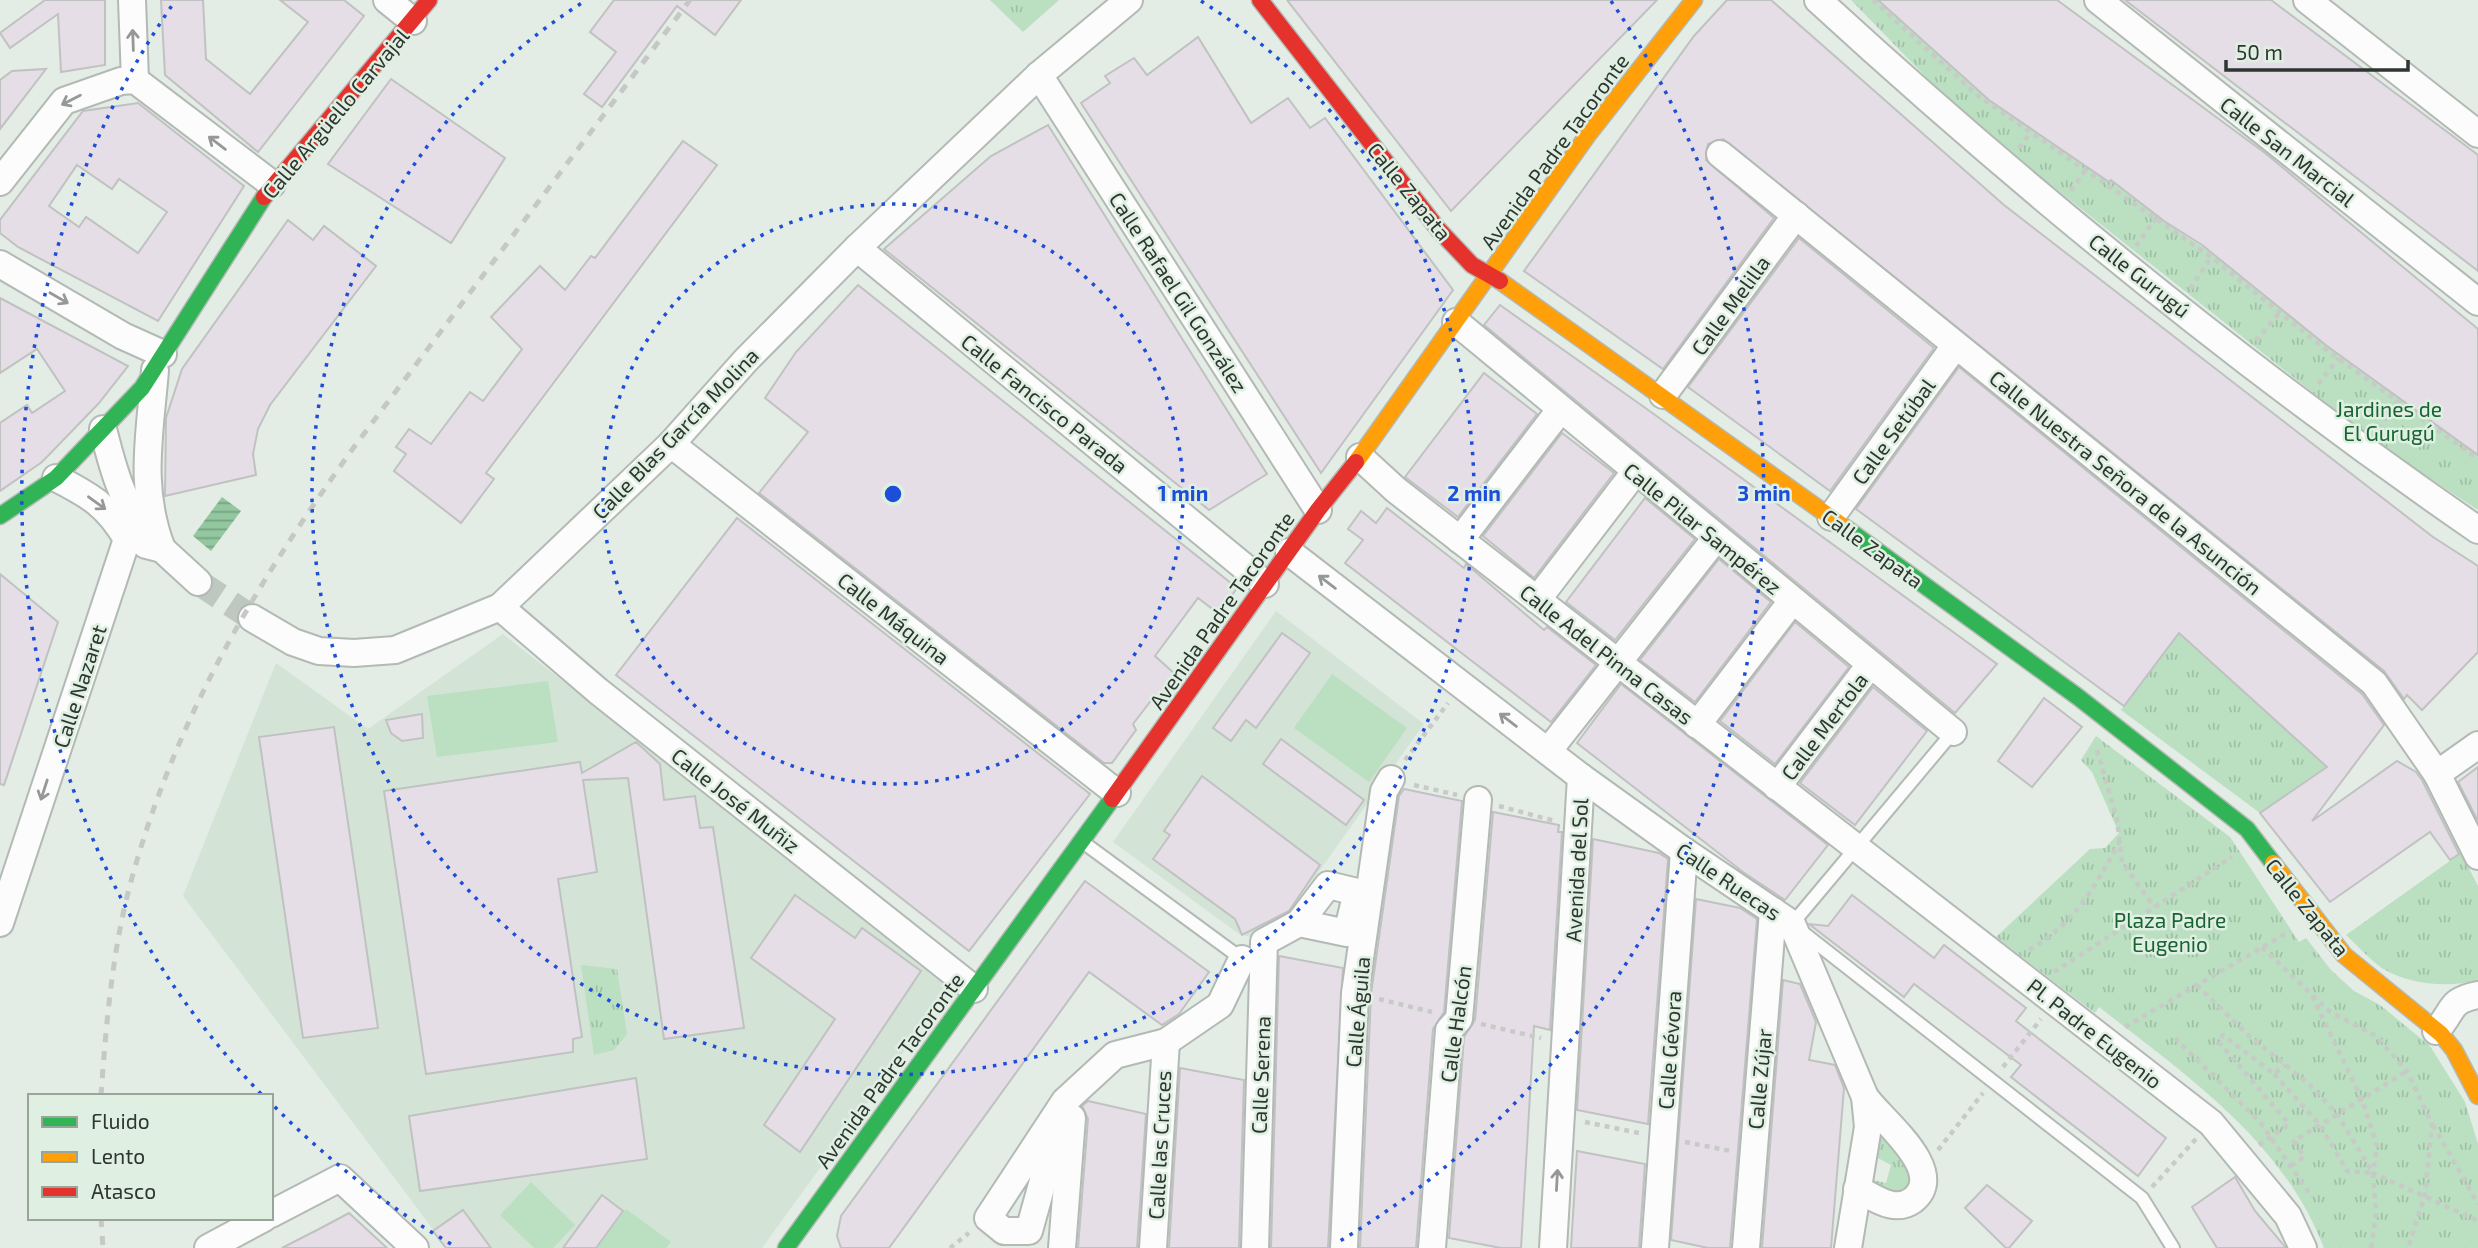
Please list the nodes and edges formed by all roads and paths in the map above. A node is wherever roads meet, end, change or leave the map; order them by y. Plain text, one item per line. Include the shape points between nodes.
1 (132, 0) edge
2 (387, 0) edge
3 (429, 0) edge
4 (1129, 0) edge
5 (1260, 0) edge
6 (1694, 0) edge
7 (1818, 0) edge
8 (1873, 0) edge
9 (2098, 0) edge
10 (2307, 0) edge
11 (413, 21) junction
12 (1039, 75) junction
13 (135, 80) junction
14 (2478, 134) edge
15 (1720, 154) dead end
16 (0, 182) edge
17 (272, 184) junction
18 (1796, 215) junction
19 (2156, 218) junction
20 (857, 248) junction
21 (2211, 257) junction
22 (2124, 263) junction
23 (0, 264) edge
24 (1489, 275) junction
25 (2478, 302) edge
26 (2178, 306) junction
27 (2280, 312) junction
28 (1456, 322) junction
29 (2263, 332) dead end
30 (1955, 346) junction
31 (2339, 358) junction
32 (159, 362) junction
33 (2321, 381) dead end
34 (1664, 395) junction
35 (2398, 401) junction
36 (1560, 410) junction
37 (2380, 426) dead end
38 (103, 429) junction
39 (671, 444) junction
40 (1360, 457) junction
41 (2478, 458) edge
42 (1635, 472) junction
43 (56, 478) junction
44 (147, 489) junction
45 (1318, 510) junction
46 (0, 516) edge
47 (1831, 517) junction
48 (2478, 530) edge
49 (1716, 538) junction
50 (127, 539) junction
51 (1460, 540) junction
52 (162, 549) junction
53 (1289, 552) junction
54 (198, 582) tunnel mouth
55 (1265, 584) junction
56 (1537, 600) junction
57 (1792, 601) junction
58 (500, 607) junction
59 (252, 618) tunnel mouth
60 (1618, 663) junction
61 (1870, 665) junction
62 (1462, 684) junction
63 (2099, 713) junction
64 (1698, 724) junction
65 (1953, 732) joint
66 (2478, 745) edge
67 (1549, 750) junction
68 (2437, 774) junction
69 (1581, 777) junction
70 (1391, 779) joint
71 (1777, 787) junction
72 (1117, 793) junction
73 (1478, 800) dead end
74 (2121, 840) junction
75 (1082, 841) junction
76 (2256, 841) junction
77 (1856, 848) junction
78 (1684, 851) junction
79 (2478, 856) edge
80 (2154, 907) junction
81 (2314, 916) junction
82 (1782, 917) junction
83 (0, 923) edge
84 (1299, 923) dead end
85 (1265, 942) junction
86 (2262, 947) junction
87 (1987, 950) junction
88 (1242, 959) junction
89 (2033, 985) junction
90 (2197, 985) junction
91 (974, 989) junction
92 (2310, 993) junction
93 (2478, 995) edge
94 (2054, 1002) junction
95 (2175, 1038) dead end
96 (2103, 1040) junction
97 (1166, 1042) junction
98 (2456, 1042) edge
99 (2285, 1065) junction
100 (2407, 1071) junction
101 (2274, 1074) junction
102 (1992, 1081) junction
103 (2478, 1096) edge
104 (1070, 1097) junction
105 (1865, 1097) junction
106 (2362, 1099) junction
107 (2337, 1114) junction
108 (2211, 1123) junction
109 (2432, 1124) junction
110 (2320, 1125) junction
111 (2271, 1136) junction
112 (2242, 1158) junction
113 (1931, 1159) dead end
114 (2291, 1166) junction
115 (2373, 1173) junction
116 (1857, 1189) junction
117 (2425, 1195) junction
118 (2142, 1198) junction
119 (2312, 1198) dead end
120 (2478, 1204) edge
121 (273, 1213) edge
122 (260, 1220) edge
123 (2478, 1221) edge
124 (793, 1243) edge
125 (208, 1248) edge
126 (415, 1248) edge
127 (1062, 1248) edge
128 (1153, 1248) edge
129 (1255, 1248) edge
130 (1344, 1248) edge
131 (1432, 1248) edge
132 (1553, 1248) edge
133 (1655, 1248) edge
134 (1746, 1248) edge
135 (1847, 1248) edge
136 (2173, 1248) edge
137 (2303, 1248) edge
138 (2371, 1248) edge
139 (2409, 1248) edge

13 -> 1 street
2 - 11 street
3 - 11 main road, Calle Argüello Carvajal
4 - 12 street, Calle Blas García Molina
5 - 24 main road, Calle Zapata via 1438,229 1472,265
6 - 24 main road, Avenida Padre Tacoronte via 1587,136
7 - 22 street, Calle Gurugú via 1995,160
8 - 19 path via 1977,95
9 - 25 street, Calle San Marcial
10 - 14 street
11 - 17 main road, Calle Argüello Carvajal
12 - 20 street, Calle Blas García Molina
12 - 45 street, Calle Rafael Gil González
13 -> 16 street via 64,101
17 -> 13 street
15 - 18 street, Calle Nuestra Señora de la Asunción
17 - 32 main road, Calle Argüello Carvajal
18 - 30 street, Calle Nuestra Señora de la Asunción
18 - 34 street, Calle Melilla
19 - 21 path
19 - 22 path
20 - 39 street, Calle Blas García Molina
20 - 55 street, Calle Fancisco Parada
21 - 26 path
21 - 27 path
22 - 26 street, Calle Gurugú
23 -> 32 street
24 - 28 main road, Avenida Padre Tacoronte
24 - 34 main road, Calle Zapata
26 - 48 street, Calle Gurugú via 2354,445
27 - 29 path
27 - 31 path
28 - 36 street, Calle Pilar Sampérez
28 - 40 main road, Avenida Padre Tacoronte
30 - 47 street, Calle Setúbal
30 - 68 street, Calle Nuestra Señora de la Asunción via 2374,683
31 - 33 path
31 - 35 path
32 - 38 main road, Calle Argüello Carvajal
32 - 44 street, Calle Argüello Carvajal
34 - 47 main road, Calle Zapata
35 - 37 path
35 - 41 path
36 - 42 street, Calle Pilar Sampérez
36 - 51 street
38 - 43 main road, Calle Argüello Carvajal
38 - 44 street, Calle Argüello Carvajal via 122,440
38 - 52 street via 134,519
39 - 58 street, Calle Blas García Molina
39 - 72 street, Calle Máquina
40 - 45 main road, Avenida Padre Tacoronte
40 - 51 street, Calle Adel Pinna Casas
42 - 49 street, Calle Pilar Sampérez
42 - 56 street
43 - 46 main road, Calle Argüello Carvajal
43 -> 50 street via 113,514
44 - 52 street, Calle Argüello Carvajal via 152,525
45 - 53 main road, Avenida Padre Tacoronte
47 - 63 main road, Calle Zapata
49 - 57 street, Calle Pilar Sampérez
49 - 60 street
50 - 52 street
50 -> 83 street, Calle Nazaret
51 - 56 street, Calle Adel Pinna Casas
52 - 54 street
53 - 55 main road, Avenida Padre Tacoronte
62 -> 53 street, Avenida del Sol
55 - 72 main road, Avenida Padre Tacoronte
56 - 60 street, Calle Adel Pinna Casas
57 - 61 street, Calle Pilar Sampérez
57 - 64 street
58 - 59 street, Calle Blas García Molina via 395,650 354,653 319,651
58 - 91 street, Calle José Muñiz via 598,691
60 - 64 street, Calle Adel Pinna Casas
60 - 67 street
61 - 65 street, Calle Pilar Sampérez
61 - 71 street, Calle Mertola
67 -> 62 street, Avenida del Sol
62 - 70 path
63 - 74 path via 2097,752
63 - 76 main road, Calle Zapata via 2247,829
64 - 71 street, Calle Adel Pinna Casas
65 - 77 lane
66 - 68 street
67 - 69 street, Avenida del Sol
68 - 79 street, Calle Nuestra Señora de la Asunción
69 - 78 street, Calle Ruecas
132 -> 69 street, Avenida del Sol
70 - 130 street, Calle Águila via 1384,791 1355,993
71 - 77 street, Calle Adel Pinna Casas
72 - 75 main road, Avenida Padre Tacoronte
73 - 131 street, Calle Halcón via 1459,1019 1449,1030
74 - 80 path via 2122,862
74 - 87 path via 2073,918 2026,952
75 - 88 lane
75 - 91 main road, Avenida Padre Tacoronte
76 - 80 path
76 - 81 main road, Calle Zapata
77 - 82 lane
77 - 87 street, Pl. Padre Eugenio
78 - 82 street, Calle Ruecas
78 - 133 street, Calle Gévora
80 - 89 path
81 - 86 path
81 - 98 main road, Calle Zapata via 2344,955
82 - 102 lane
82 - 105 street, Calle Ruecas
82 - 134 street, Calle Zújar
84 - 85 street
85 - 88 lane
85 - 129 street, Calle Serena
86 - 90 path
86 - 92 path
87 - 89 street, Pl. Padre Eugenio
88 - 97 street via 1220,1005
89 - 94 street, Pl. Padre Eugenio
90 - 96 path
90 - 99 path
91 - 124 main road, Avenida Padre Tacoronte
92 - 100 path via 2330,1012 2376,1036
92 - 106 path
93 - 98 street via 2460,998 2450,1008
94 - 96 street, Pl. Padre Eugenio
94 - 102 path
95 - 111 path via 2244,1103
96 - 108 street, Pl. Padre Eugenio
97 - 104 street via 1115,1055
97 - 128 street, Calle las Cruces
98 - 103 main road, Calle Zapata
99 - 101 path
99 - 107 path
100 - 106 path
100 - 109 path
101 - 110 path
101 - 111 path via 2223,1035 2218,1041 2289,1124
102 - 113 path
102 - 118 lane
104 - 104 street via 1029,1231 1004,1231 988,1218
104 - 127 street
105 - 116 street, Calle Ruecas via 1868,1126
105 - 116 street, Calle Ruecas via 1919,1159 1923,1177 1921,1190 1901,1205 1887,1205
106 - 107 path
106 - 115 path via 2377,1146
107 - 110 path
107 - 115 path
108 - 112 street, Pl. Padre Eugenio
108 - 118 path
109 - 117 path
109 - 120 path
110 - 114 path via 2294,1142 2304,1157
110 - 115 path via 2347,1171
111 - 112 path
111 - 114 path
112 - 137 street, Pl. Padre Eugenio via 2288,1216
114 - 119 path
115 - 117 path
115 - 138 path via 2376,1214
116 - 135 street, Calle Ruecas
117 - 123 path
117 - 139 path
118 - 136 lane
121 - 126 street via 340,1178
122 - 125 street

